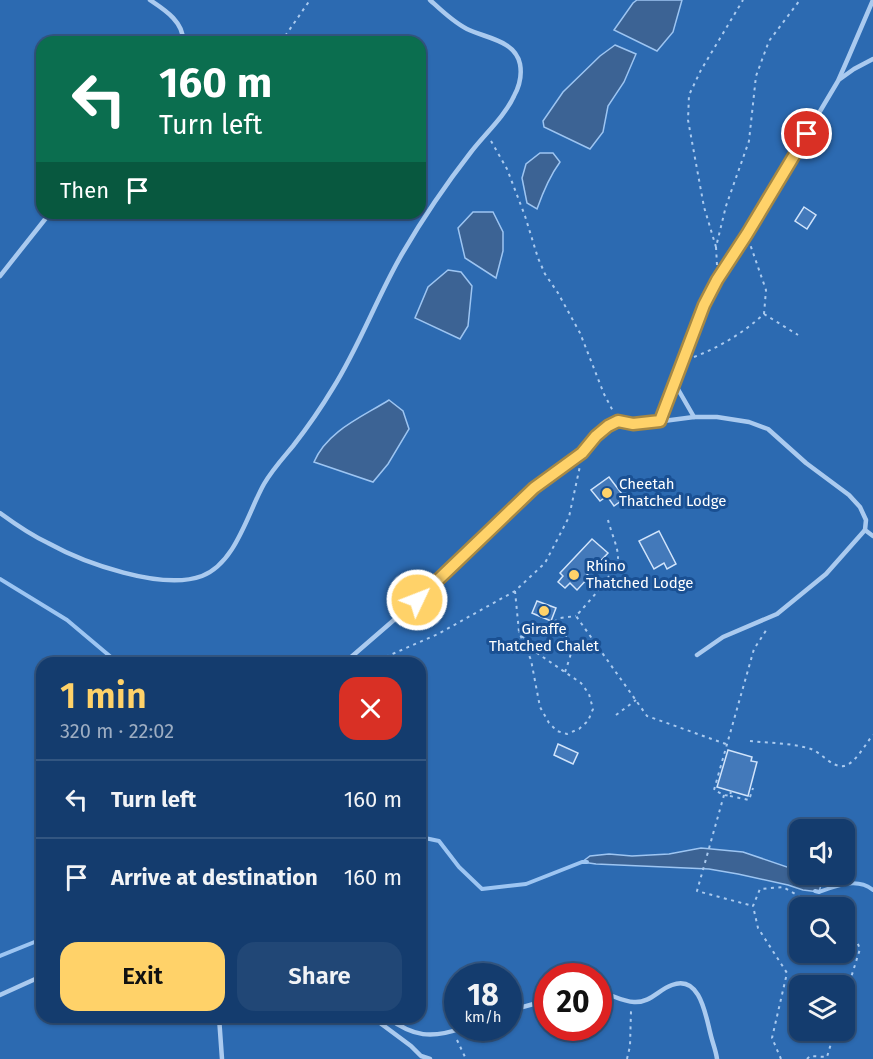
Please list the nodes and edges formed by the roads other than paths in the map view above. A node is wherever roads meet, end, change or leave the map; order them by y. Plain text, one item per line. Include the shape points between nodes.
1 (150, 0) edge
2 (430, 0) edge
3 (873, 0) edge
4 (183, 36) edge
5 (873, 59) edge
6 (838, 81) junction
7 (426, 215) edge
8 (45, 219) edge
9 (423, 219) edge
10 (0, 276) edge
11 (675, 384) junction
12 (694, 417) junction
13 (660, 421) junction
14 (0, 513) edge
15 (865, 530) junction
16 (873, 536) edge
17 (698, 655) dead end
18 (351, 657) edge
19 (36, 979) edge
20 (0, 994) edge
21 (612, 996) edge
22 (219, 1023) edge
23 (380, 1023) edge
24 (395, 1023) edge
25 (444, 1032) edge
26 (417, 1034) junction
27 (411, 1046) junction
28 (222, 1059) edge
29 (430, 1059) edge
30 (717, 1059) edge

1 - 4 lane via 176,22
2 - 7 lane via 468,30 506,45 516,54 520,80 514,97
3 - 6 lane
5 - 6 lane
6 - 11 lane via 717,280
8 - 10 lane
9 - 14 lane via 334,387 264,483 230,550 211,571 169,580 111,568 48,543
11 - 12 lane
11 - 13 lane
12 - 13 lane
12 - 15 lane via 749,422 768,429 849,495 866,520
13 - 18 lane via 618,421 608,426 582,453 534,488
15 - 16 lane
15 - 17 lane via 826,574 777,614 723,637
19 - 20 lane
21 - 30 lane via 632,1002 649,999 672,985 688,985 705,1008
22 - 28 lane
23 - 27 lane
24 - 26 lane
25 - 26 lane
26 - 27 lane
27 - 29 lane

